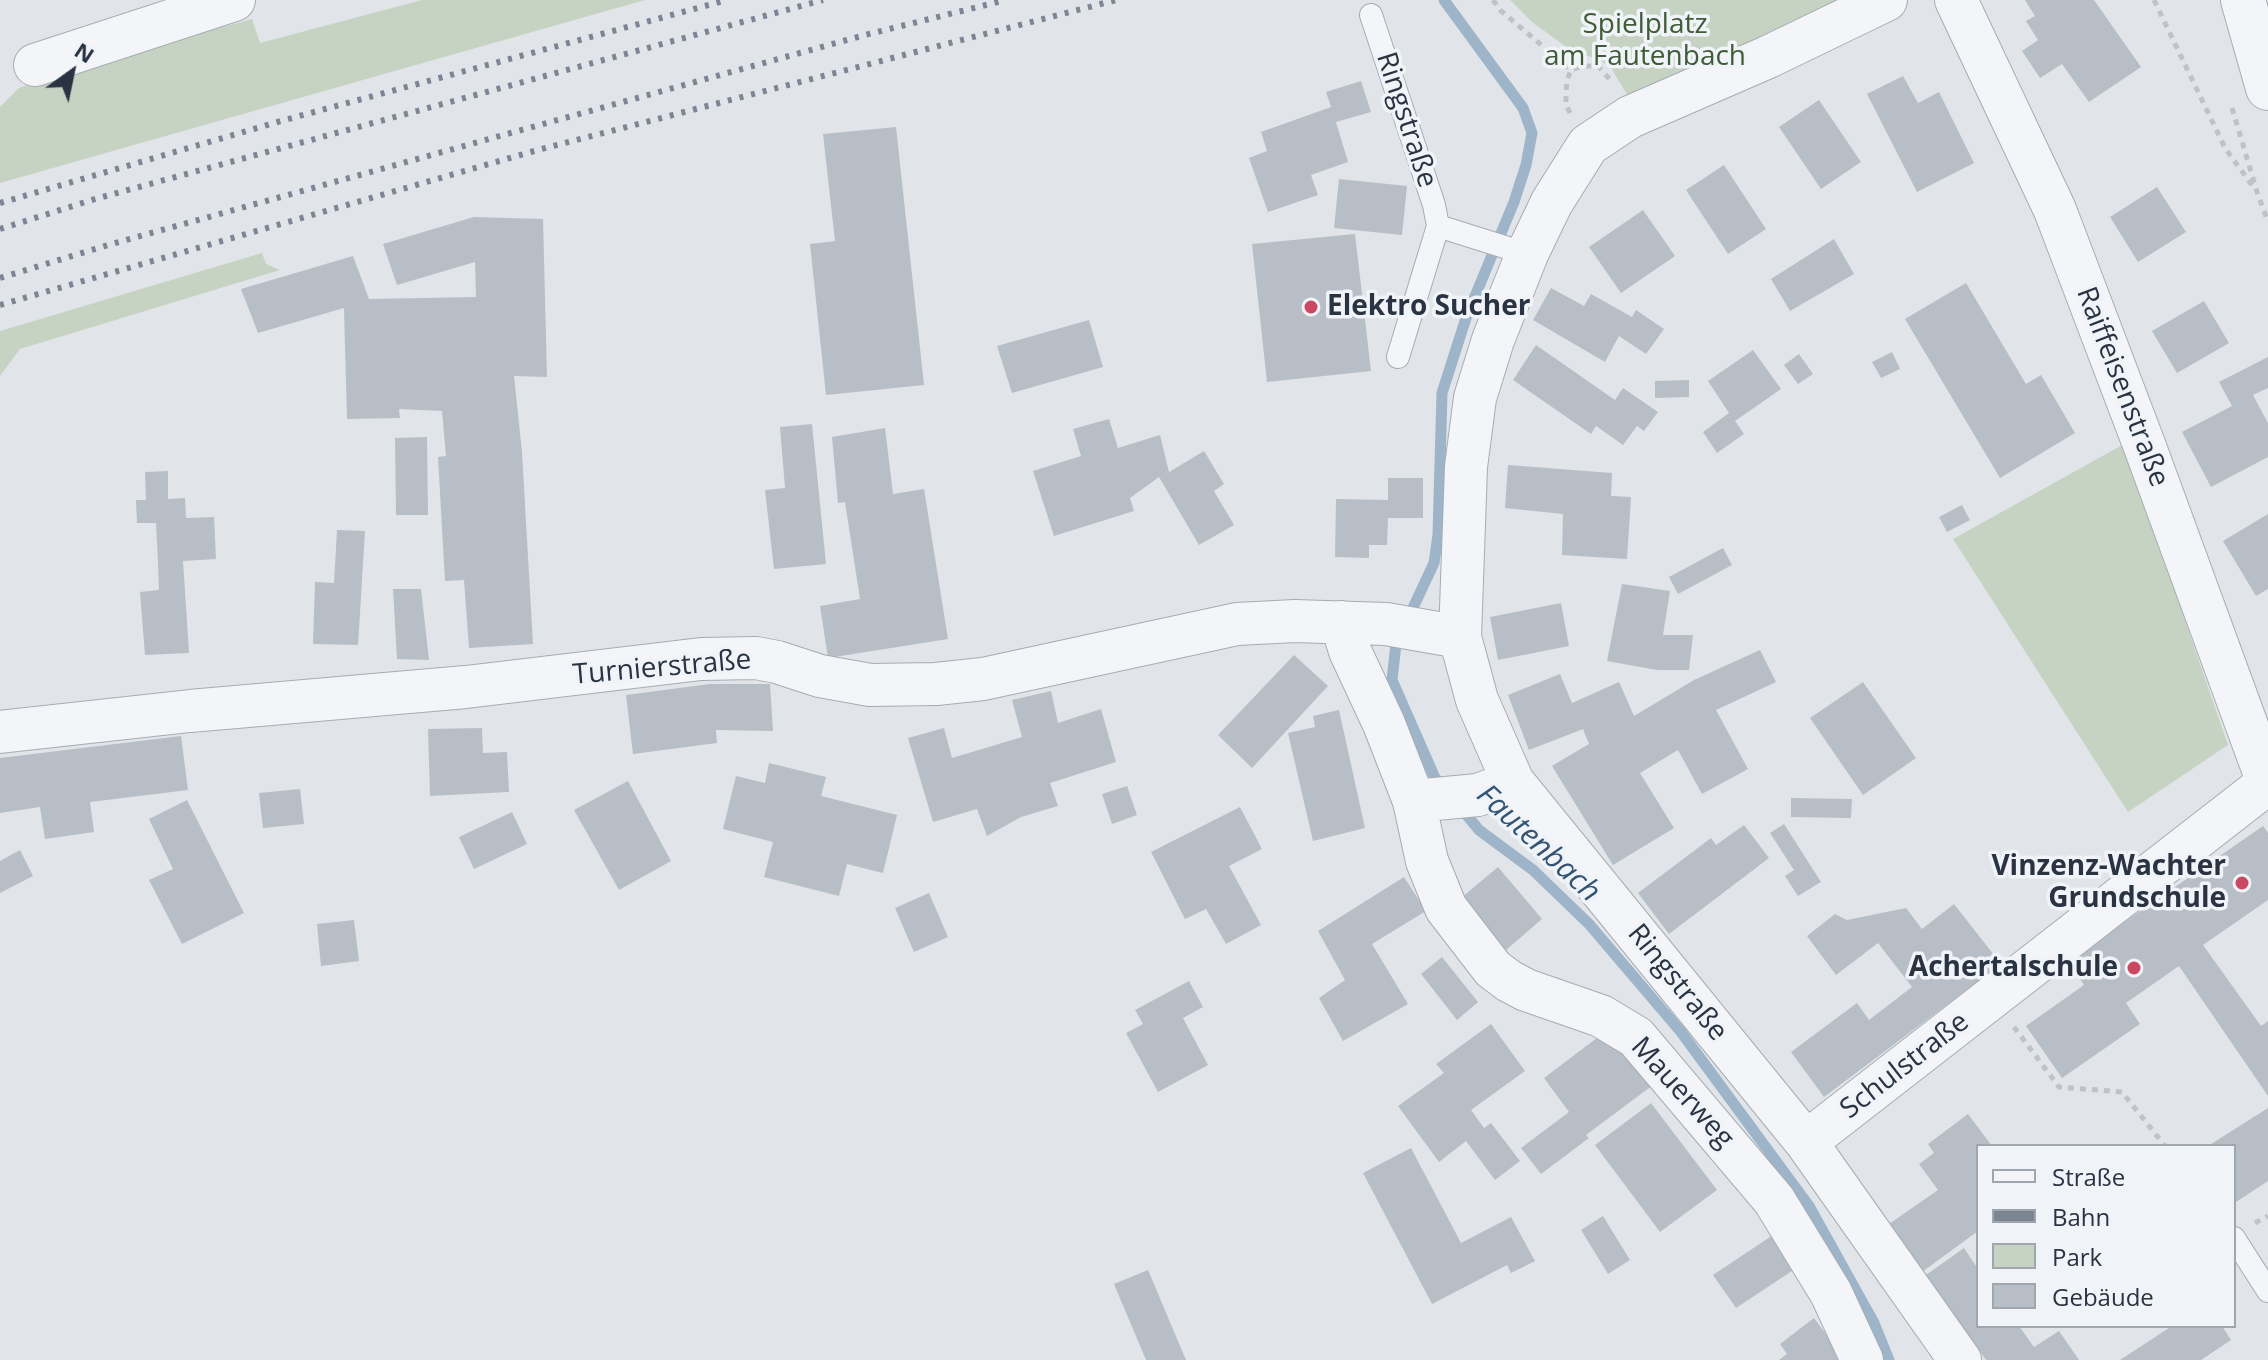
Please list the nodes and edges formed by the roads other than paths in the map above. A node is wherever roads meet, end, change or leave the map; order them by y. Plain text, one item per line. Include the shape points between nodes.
1 (234, 0) edge
2 (1886, 0) edge
3 (1956, 0) edge
4 (2243, 0) edge
5 (1371, 15) dead end
6 (35, 65) dead end
7 (2268, 88) edge
8 (1438, 226) junction
9 (1527, 254) junction
10 (1398, 357) dead end
11 (1341, 622) junction
12 (1447, 635) junction
13 (0, 732) edge
14 (2268, 783) edge
15 (1461, 794) junction
16 (1806, 1142) junction
17 (2236, 1241) edge
18 (2268, 1291) edge
19 (1862, 1360) edge
20 (1960, 1360) edge

1 - 6 street
2 - 9 street, Ringstraße via 1630,117 1588,145
3 - 14 street, Raiffeisenstraße via 2055,210
4 - 7 street
5 - 8 lane, Ringstraße
8 - 9 lane, Ringstraße
8 - 10 lane, Ringstraße
9 - 12 street, Ringstraße via 1475,398
11 - 12 street, Turnierstraße
11 - 13 street, Turnierstraße via 1237,624 983,679 936,684 870,685 756,658 701,659
11 - 15 street, Mauerweg via 1384,724
12 - 15 street, Ringstraße via 1477,700
14 - 16 street, Schulstraße
15 - 16 street, Ringstraße
15 - 19 street, Mauerweg via 1427,861 1446,908 1493,969 1526,990 1601,1016 1636,1037 1774,1200 1831,1293
16 - 20 street, Ringstraße
17 - 18 lane

